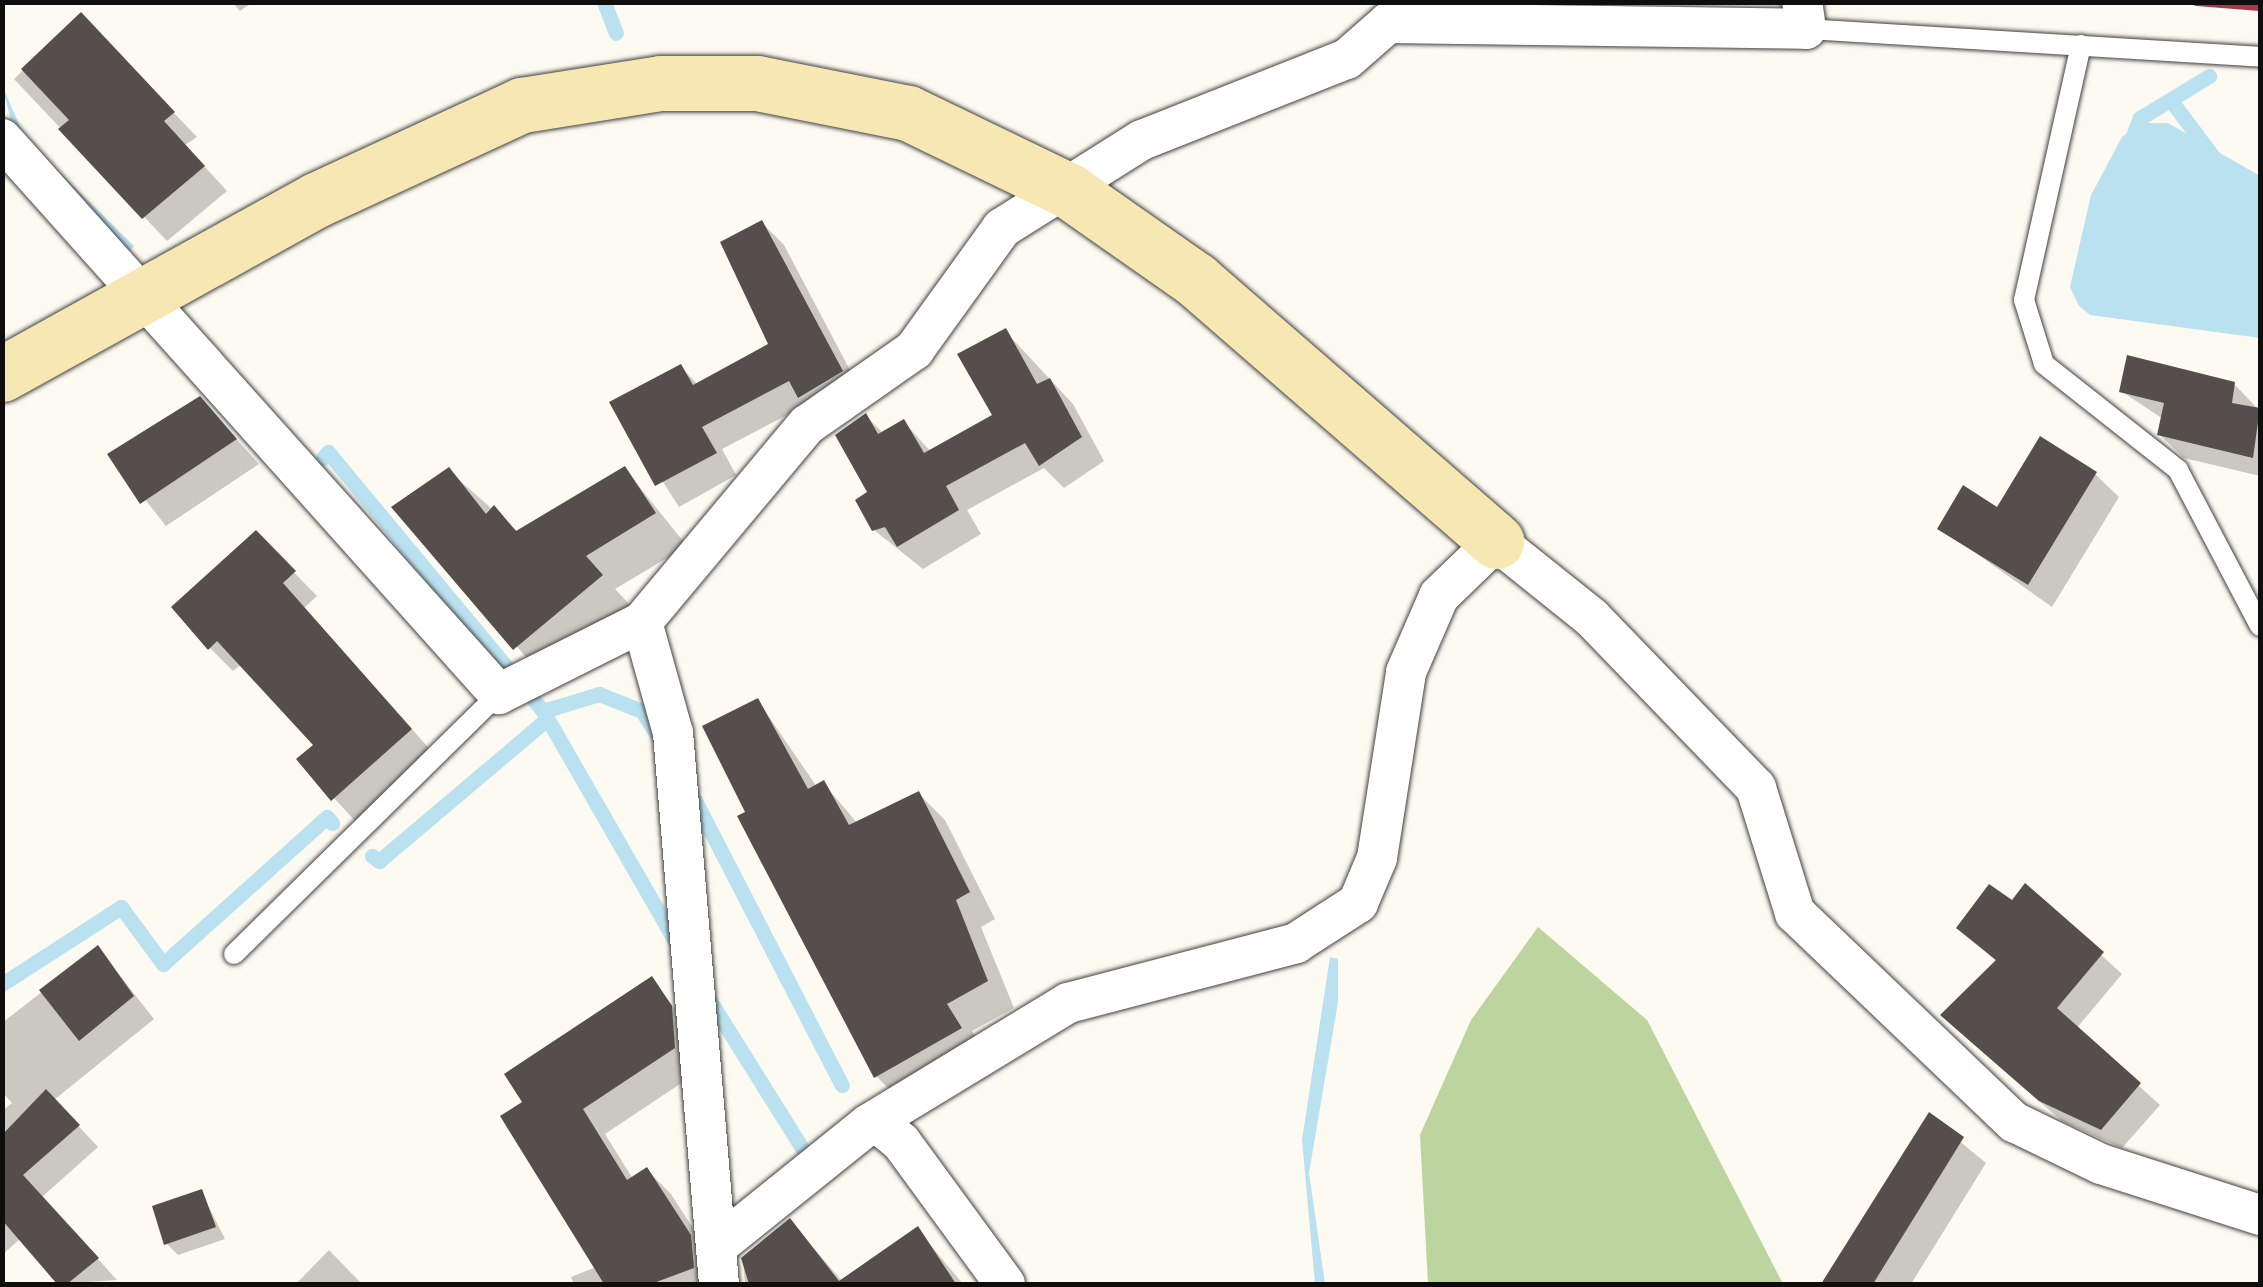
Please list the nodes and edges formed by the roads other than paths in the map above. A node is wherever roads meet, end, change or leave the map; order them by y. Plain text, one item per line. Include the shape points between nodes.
1 (1804, 16) edge
2 (2081, 45) junction
3 (2260, 57) edge
4 (2, 139) edge
5 (1069, 191) junction
6 (134, 296) junction
7 (2, 374) edge
8 (1496, 541) junction
9 (642, 622) junction
10 (2260, 626) edge
11 (499, 694) junction
12 (234, 954) dead end
13 (875, 1120) junction
14 (2260, 1215) edge
15 (718, 1266) edge
16 (1004, 1284) edge

1 - 2 lane
1 - 5 street via 1388,23 1347,59 1202,111
2 - 3 lane
2 - 10 lane via 2024,300 2044,364 2178,470
4 - 6 street via 82,221
5 - 6 street via 849,95 661,83 522,106
5 - 8 street via 1196,280
5 - 9 street via 1002,228 914,350 807,425
6 - 7 street
6 - 11 street
8 - 13 street via 1439,596 1406,672 1376,858 1358,903 1296,943 1068,1003
8 - 14 street via 1592,618 1756,788 1795,913 2014,1122 2102,1164
9 - 11 street
9 - 15 street via 673,733
11 - 12 lane
13 - 15 street
13 - 16 street via 901,1142

